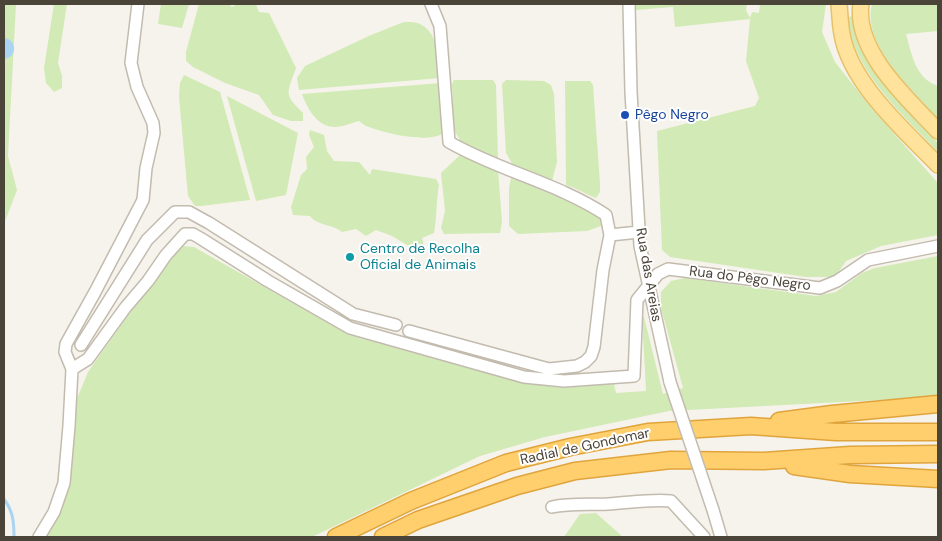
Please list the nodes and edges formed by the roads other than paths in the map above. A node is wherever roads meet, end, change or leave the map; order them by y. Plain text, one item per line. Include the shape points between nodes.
1 (138, 4) edge
2 (431, 4) edge
3 (629, 4) edge
4 (839, 4) edge
5 (861, 4) edge
6 (938, 132) edge
7 (938, 165) edge
8 (639, 232) junction
9 (610, 235) junction
10 (938, 246) edge
11 (648, 285) junction
12 (396, 325) dead end
13 (409, 331) dead end
14 (81, 345) dead end
15 (72, 369) junction
16 (938, 404) edge
17 (751, 426) junction
18 (938, 432) edge
19 (938, 454) edge
20 (764, 461) junction
21 (938, 479) edge
22 (552, 507) dead end
23 (39, 537) edge
24 (336, 537) edge
25 (383, 537) edge
26 (704, 537) edge
27 (722, 537) edge

1 - 15 street via 131,63 153,124 143,200 66,344
2 - 9 street via 440,26 449,142 588,202 606,215
3 - 8 street, Rua das Areias
4 - 7 main road via 842,35 850,61 860,78 870,93
5 - 6 main road via 864,32 873,56
8 - 9 street
8 - 11 street, Rua das Areias
9 - 13 street via 592,356 577,366 548,369
10 - 11 street, Rua do Pêgo Negro via 868,260 837,281 820,288 668,269
11 - 15 street via 636,300 634,376 564,381 524,377 350,328 193,234 185,234 88,359
11 - 27 street, Rua das Areias, bridge via 670,382
12 - 14 street via 353,314 209,223 189,212 175,212 146,240
15 - 23 street via 64,483 54,512
16 - 17 highway
17 - 18 highway, Radial de Gondomar via 836,432
17 - 24 highway, Radial de Gondomar via 648,432 570,446 515,461 410,501
19 - 20 highway, Radial de Gondomar via 850,455
20 - 21 highway via 850,474
20 - 25 highway, Radial de Gondomar via 671,460 575,471 517,486 418,520
22 - 26 street via 656,499 671,501

